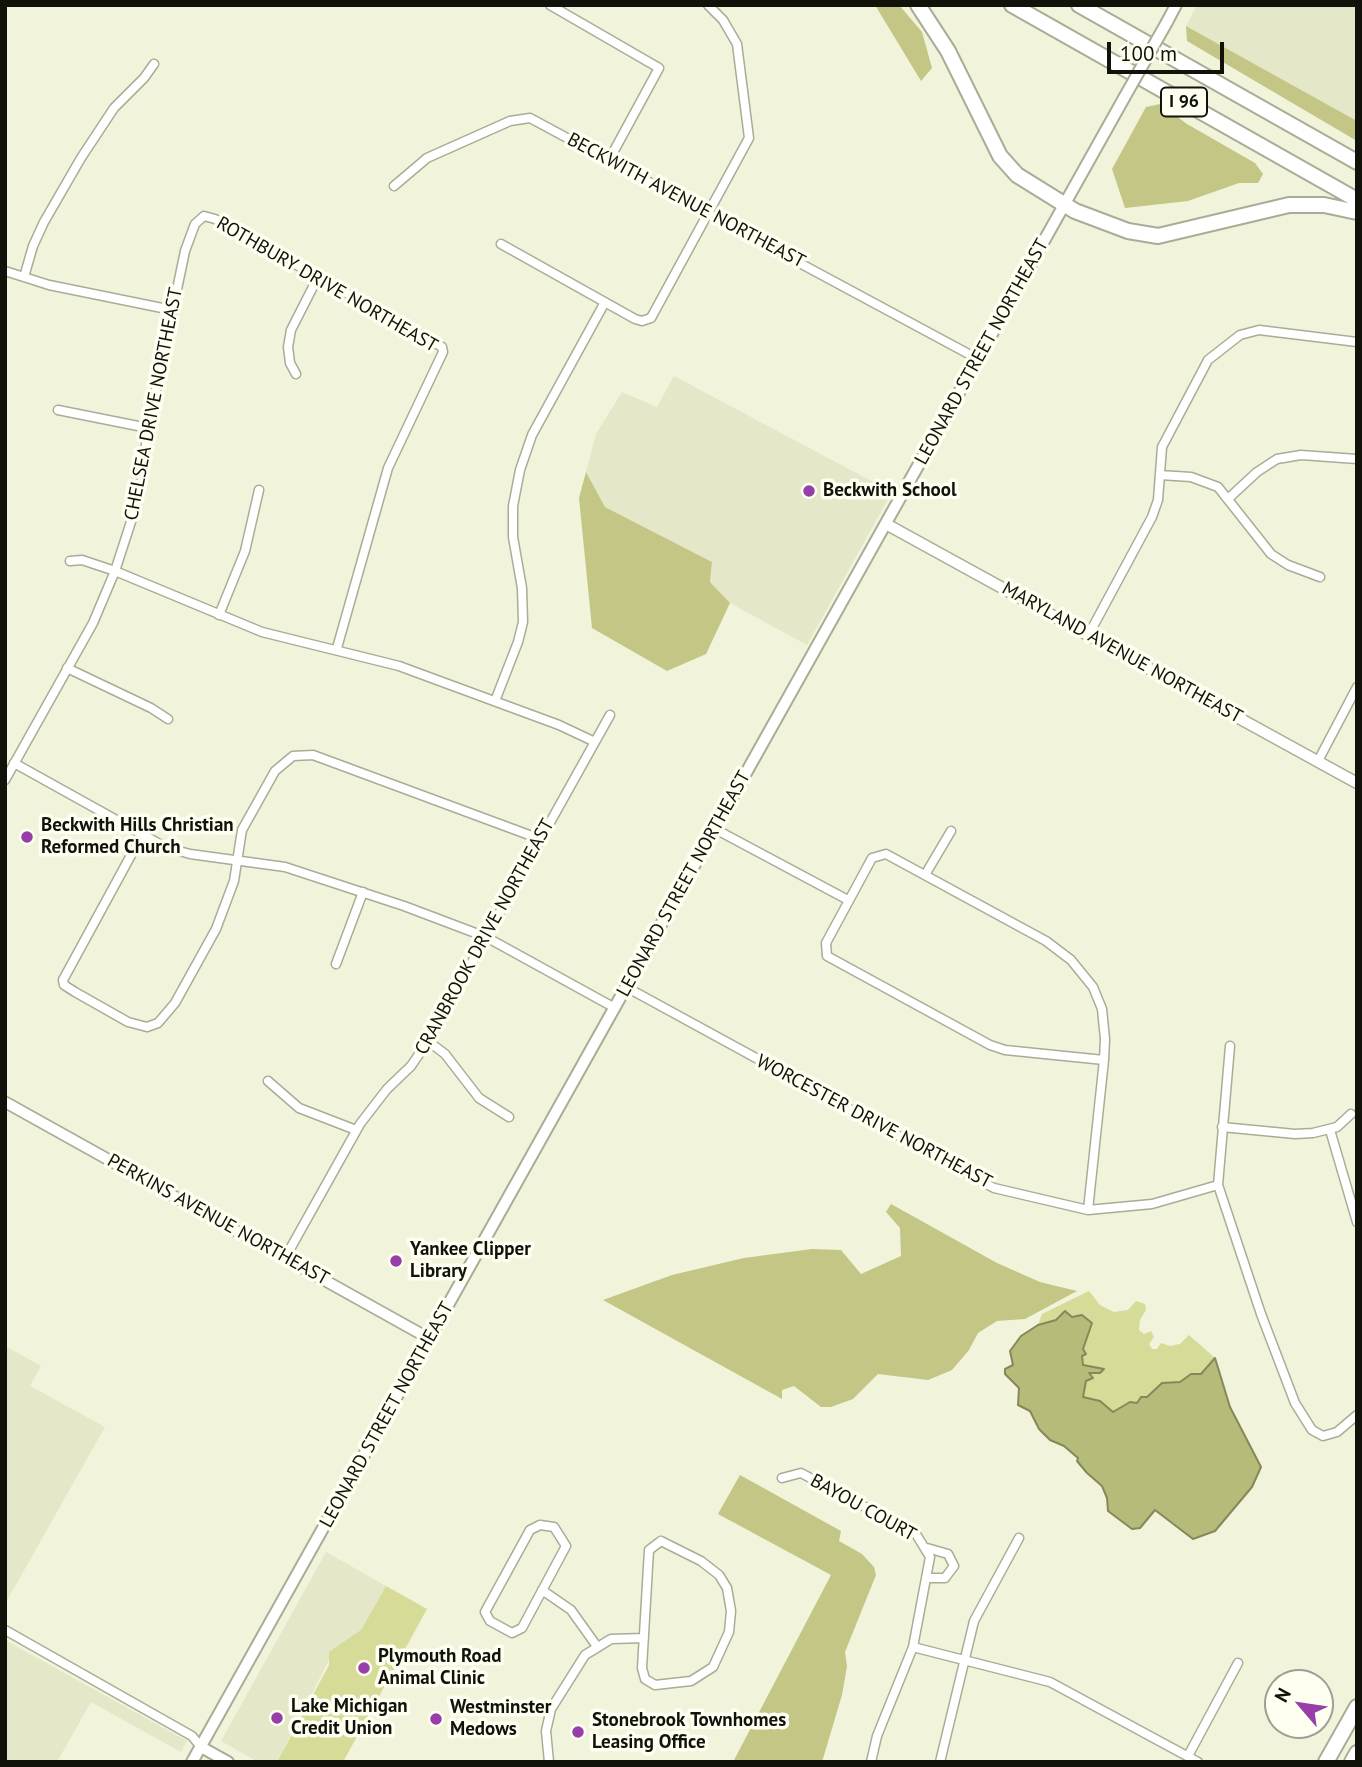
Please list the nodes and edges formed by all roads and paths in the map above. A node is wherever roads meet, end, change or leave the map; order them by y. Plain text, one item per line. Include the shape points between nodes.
1 (550, 5) edge
2 (708, 5) edge
3 (918, 5) edge
4 (1012, 5) edge
5 (1079, 5) edge
6 (1099, 5) edge
7 (1176, 5) edge
8 (154, 64) dead end
9 (1202, 75) junction
10 (609, 160) junction
11 (1357, 162) edge
12 (394, 186) dead end
13 (1357, 200) edge
14 (1064, 205) junction
15 (1357, 212) edge
16 (709, 215) junction
17 (204, 216) joint
18 (501, 244) dead end
19 (5, 271) edge
20 (24, 277) junction
21 (318, 277) junction
22 (605, 302) junction
23 (172, 310) junction
24 (1357, 342) edge
25 (978, 359) junction
26 (296, 374) dead end
27 (58, 410) dead end
28 (148, 428) junction
29 (1357, 459) edge
30 (1160, 475) junction
31 (260, 491) dead end
32 (1229, 498) junction
33 (886, 524) junction
34 (70, 561) dead end
35 (115, 570) junction
36 (1320, 577) dead end
37 (219, 615) junction
38 (1089, 634) junction
39 (337, 648) junction
40 (67, 668) junction
41 (1357, 687) edge
42 (495, 701) junction
43 (610, 715) dead end
44 (168, 719) dead end
45 (595, 742) junction
46 (1318, 761) junction
47 (14, 763) junction
48 (5, 780) edge
49 (1357, 783) edge
50 (715, 828) junction
51 (951, 831) dead end
52 (142, 835) junction
53 (540, 839) junction
54 (237, 859) junction
55 (925, 875) junction
56 (363, 892) junction
57 (848, 900) junction
58 (486, 937) junction
59 (336, 964) dead end
60 (626, 987) junction
61 (615, 1008) junction
62 (428, 1041) junction
63 (1230, 1046) dead end
64 (1104, 1060) junction
65 (268, 1081) dead end
66 (5, 1102) edge
67 (1351, 1114) dead end
68 (509, 1117) dead end
69 (1222, 1128) junction
70 (356, 1130) junction
71 (1330, 1130) junction
72 (1219, 1185) junction
73 (1088, 1210) junction
74 (1357, 1222) edge
75 (285, 1258) junction
76 (430, 1339) junction
77 (1357, 1415) edge
78 (782, 1478) dead end
79 (1019, 1538) dead end
80 (927, 1548) junction
81 (928, 1578) junction
82 (542, 1590) junction
83 (5, 1630) edge
84 (644, 1638) junction
85 (596, 1645) junction
86 (913, 1647) junction
87 (963, 1661) junction
88 (1238, 1663) dead end
89 (1357, 1707) edge
90 (201, 1746) junction
91 (1357, 1753) edge
92 (1188, 1756) junction
93 (192, 1762) edge
94 (228, 1762) edge
95 (549, 1762) edge
96 (871, 1762) edge
97 (940, 1762) edge
98 (1198, 1762) edge
99 (1326, 1762) edge
100 (1352, 1762) edge

1 - 10 street via 659,68
2 - 16 street via 737,44 749,138
3 - 14 highway via 948,51 1000,156 1017,175
4 - 13 highway, I 96
5 - 9 highway, I 96
6 - 9 highway
7 - 14 main road, LEONARD STREET NORTHEAST, bridge
8 - 20 street via 114,108 81,158 44,222
9 - 11 highway, I 96
10 - 12 street, BECKWITH AVENUE NORTHEAST via 522,117 427,158
10 - 16 street, BECKWITH AVENUE NORTHEAST
14 - 15 highway via 1147,236 1289,205 1324,205
14 - 25 main road, LEONARD STREET NORTHEAST
16 - 22 street via 647,321
16 - 25 street, BECKWITH AVENUE NORTHEAST
17 - 21 street, ROTHBURY DRIVE NORTHEAST
17 - 23 street, CHELSEA DRIVE NORTHEAST via 190,236
18 - 22 street
19 - 20 street
20 - 23 street
21 - 26 street via 291,330 288,348
21 - 39 street, ROTHBURY DRIVE NORTHEAST via 440,346 443,352 388,468
22 - 42 street via 532,436 520,470 513,537 523,622
23 - 28 street, CHELSEA DRIVE NORTHEAST
24 - 30 street via 1259,330 1223,345 1208,360 1168,433
25 - 33 main road, LEONARD STREET NORTHEAST
27 - 28 street
28 - 35 street, CHELSEA DRIVE NORTHEAST via 140,494
29 - 32 street via 1301,454 1277,459
30 - 32 street via 1206,480
30 - 38 street via 1152,517
31 - 37 street via 245,551
32 - 36 street via 1271,554
33 - 38 street, MARYLAND AVENUE NORTHEAST
33 - 50 main road, LEONARD STREET NORTHEAST
34 - 35 street
35 - 37 street
35 - 40 street, CHELSEA DRIVE NORTHEAST via 93,623
37 - 39 street via 262,632
38 - 46 street, MARYLAND AVENUE NORTHEAST
39 - 42 street
40 - 44 street
40 - 47 street, CHELSEA DRIVE NORTHEAST
41 - 46 street
42 - 45 street
43 - 45 street, CRANBROOK DRIVE NORTHEAST
45 - 53 street, CRANBROOK DRIVE NORTHEAST
46 - 49 street, MARYLAND AVENUE NORTHEAST
47 - 48 street, CHELSEA DRIVE NORTHEAST
47 - 52 street
50 - 57 street
50 - 60 main road, LEONARD STREET NORTHEAST
51 - 55 street
52 - 54 street via 179,851
52 - 54 street via 64,976 64,985 142,1027 153,1026 176,1000 230,897
53 - 54 street via 313,755 300,755 284,761 275,771 243,830
53 - 58 street, CRANBROOK DRIVE NORTHEAST
54 - 56 street via 295,869
55 - 57 street via 881,853 872,858
55 - 64 street via 1046,941 1071,960 1087,977 1102,1009
56 - 58 street
56 - 59 street
57 - 64 street via 826,943 827,956 990,1045
58 - 61 street
58 - 62 street, CRANBROOK DRIVE NORTHEAST
60 - 61 main road, LEONARD STREET NORTHEAST
60 - 73 street, WORCESTER DRIVE NORTHEAST via 971,1177 1028,1198
61 - 76 main road, LEONARD STREET NORTHEAST
62 - 68 street via 445,1054 477,1097
62 - 70 street, CRANBROOK DRIVE NORTHEAST
63 - 69 street
64 - 73 street
65 - 70 street via 302,1109
66 - 75 street, PERKINS AVENUE NORTHEAST
67 - 71 street
69 - 71 street via 1294,1134
69 - 72 street
70 - 75 street, CRANBROOK DRIVE NORTHEAST
71 - 74 street
72 - 73 street, WORCESTER DRIVE NORTHEAST via 1152,1204
72 - 77 street via 1285,1379 1305,1422 1318,1434 1337,1432
75 - 76 street, PERKINS AVENUE NORTHEAST
76 - 90 main road, LEONARD STREET NORTHEAST
78 - 80 street, BAYOU COURT via 801,1473 916,1534
79 - 87 street via 974,1621
80 - 81 street, BAYOU COURT
80 - 81 street via 948,1554 954,1566 945,1578
81 - 86 street, BAYOU COURT
82 - 82 street via 516,1633 486,1616 530,1530 537,1525 554,1528 566,1546
82 - 85 street via 571,1610
83 - 90 street via 192,1736
84 - 84 street via 649,1550 655,1542 666,1542 719,1574 731,1611 729,1632 716,1662 701,1677 655,1685 645,1679
84 - 85 street via 618,1637
85 - 95 street via 577,1665 551,1709 546,1731
86 - 87 street
86 - 96 street, BAYOU COURT
87 - 92 street via 1057,1685
87 - 97 street
88 - 92 street
89 - 99 highway
90 - 93 main road, LEONARD STREET NORTHEAST
90 - 94 main road
91 - 100 highway
92 - 98 street

